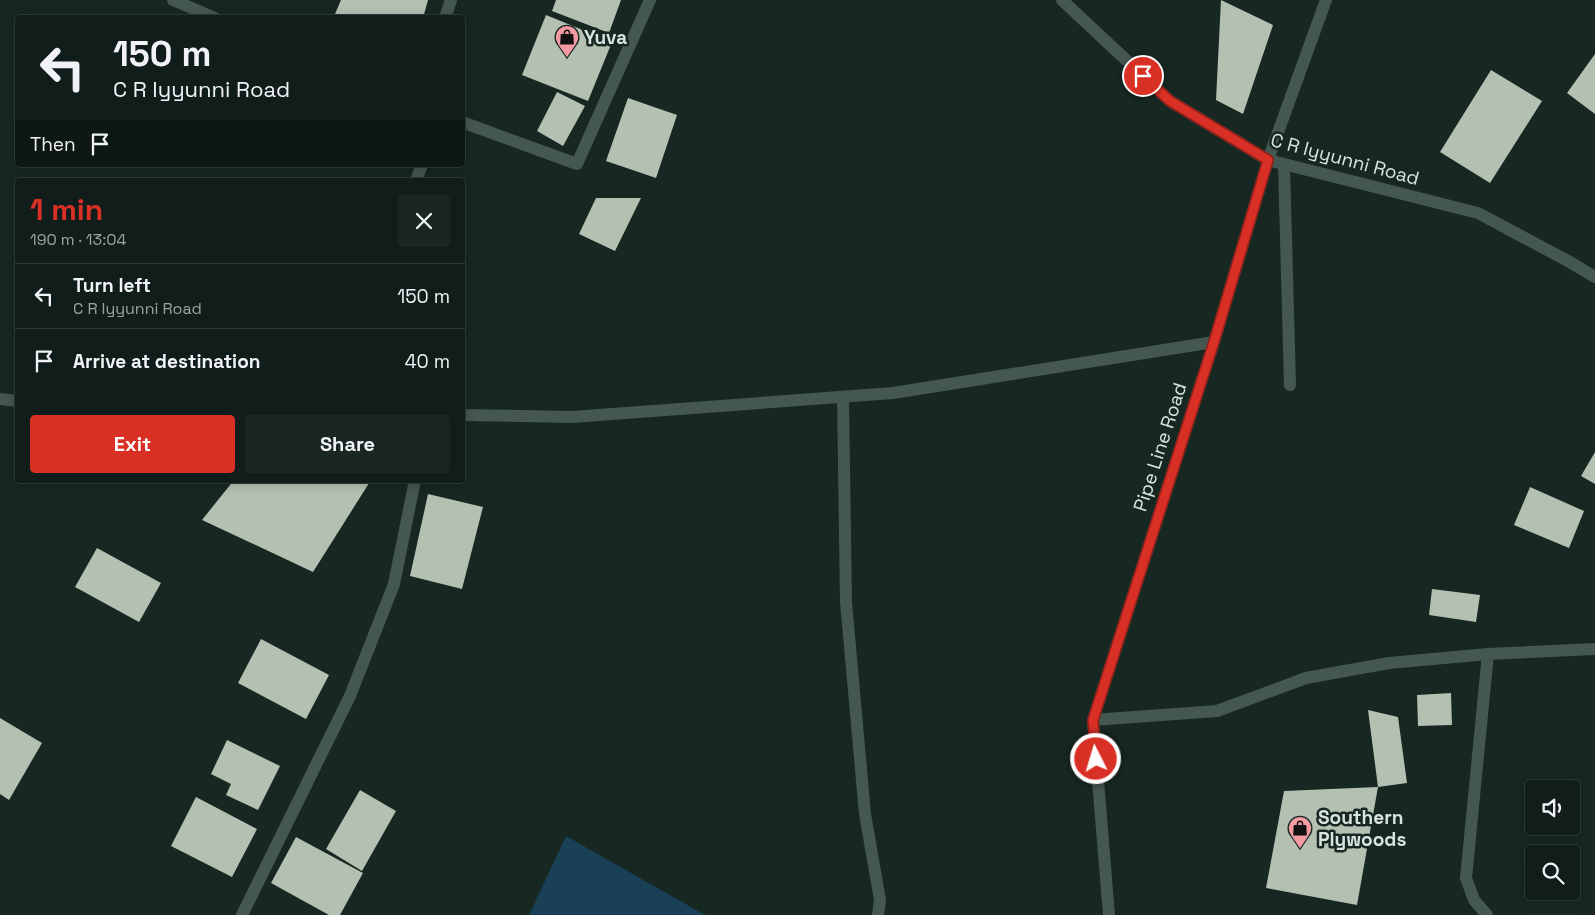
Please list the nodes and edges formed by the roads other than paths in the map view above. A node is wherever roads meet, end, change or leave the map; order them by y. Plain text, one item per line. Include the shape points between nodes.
1 (173, 0) edge
2 (451, 0) edge
3 (650, 0) edge
4 (1062, 0) edge
5 (1326, 0) edge
6 (208, 15) edge
7 (446, 15) edge
8 (465, 123) edge
9 (1268, 160) junction
10 (1284, 165) junction
11 (1595, 277) edge
12 (1214, 342) junction
13 (1290, 385) dead end
14 (843, 398) junction
15 (0, 399) edge
16 (15, 401) edge
17 (465, 415) edge
18 (414, 483) edge
19 (1595, 649) edge
20 (1488, 654) junction
21 (1093, 720) junction
22 (242, 915) edge
23 (878, 915) edge
24 (1108, 915) edge
25 (1487, 915) edge

1 - 6 street
2 - 7 street
3 - 8 street via 577,164
4 - 9 street, C R Iyyunni Road via 1170,101
5 - 9 street, Pipe Line Road
9 - 10 street, C R Iyyunni Road
9 - 12 street, Pipe Line Road
10 - 11 street, C R Iyyunni Road via 1478,213
10 - 13 street
12 - 14 street via 893,394
12 - 21 street, Pipe Line Road
14 - 17 street via 572,417
14 - 23 street via 846,602 865,814 880,900
15 - 16 street
18 - 22 street via 394,584 350,696
19 - 20 street
20 - 21 street via 1389,663 1306,678 1218,711
20 - 25 street via 1466,878 1474,900
21 - 24 street, Pipe Line Road

